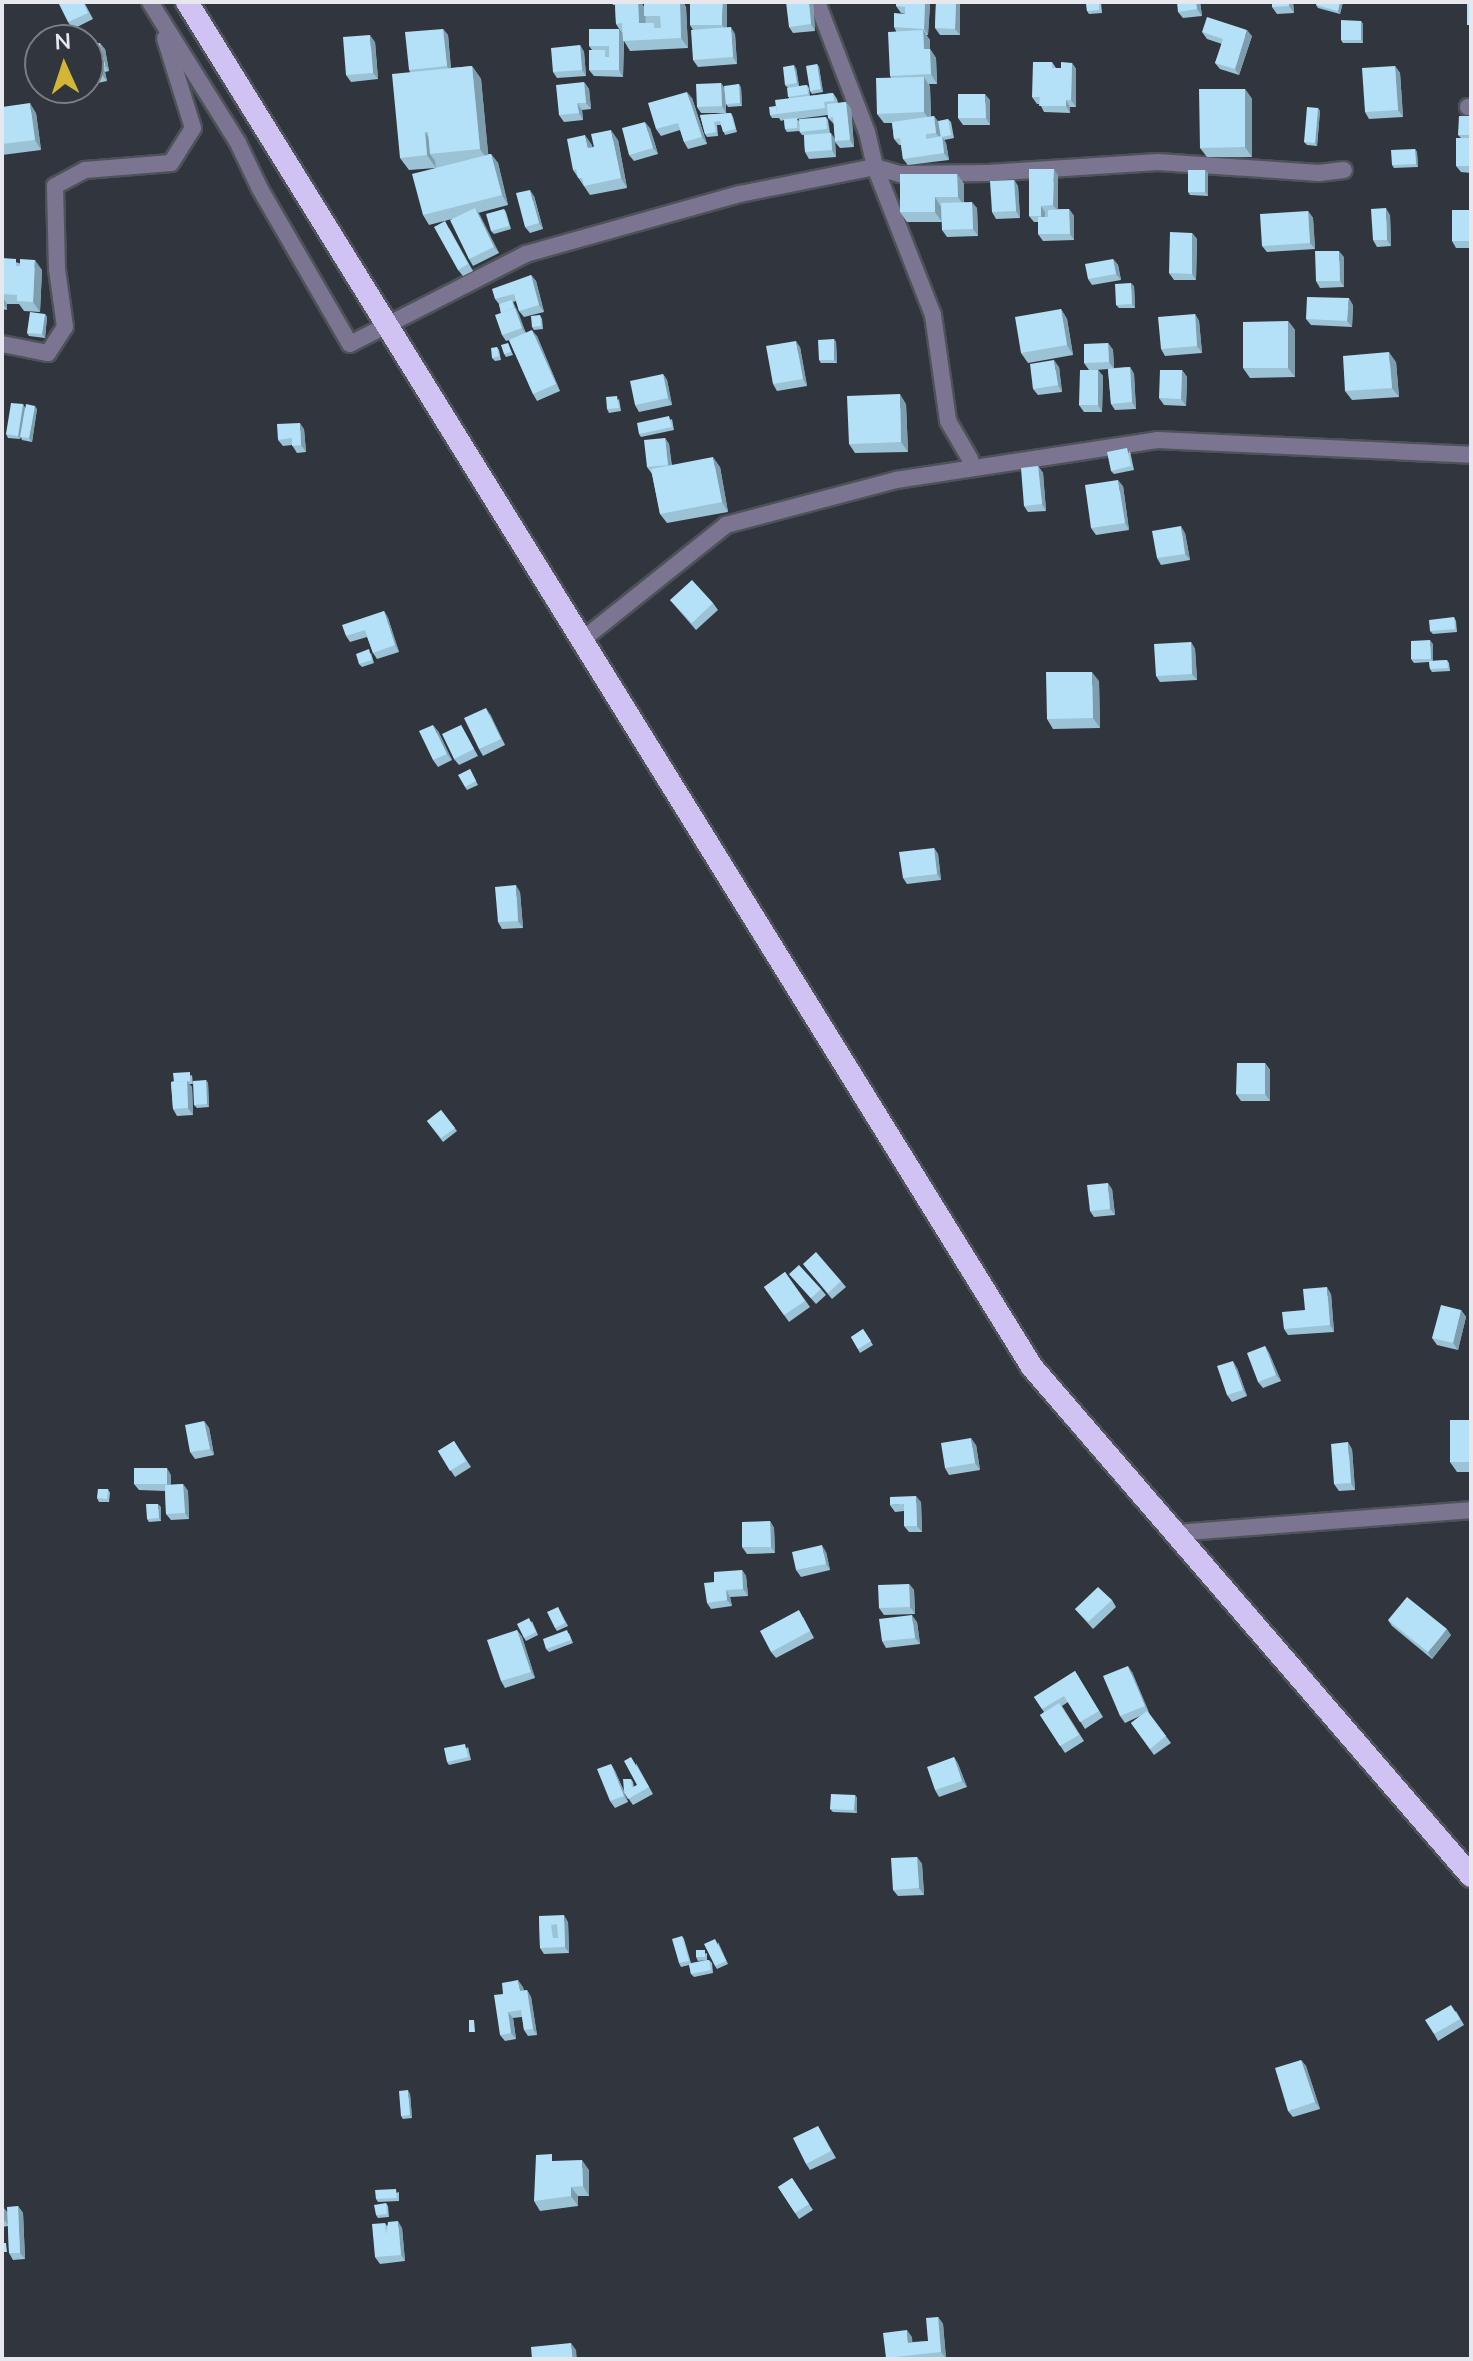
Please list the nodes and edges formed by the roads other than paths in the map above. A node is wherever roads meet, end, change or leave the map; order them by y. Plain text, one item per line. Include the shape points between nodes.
1 (150, 2) edge
2 (187, 2) edge
3 (817, 2) edge
4 (159, 19) junction
5 (875, 167) junction
6 (1344, 170) dead end
7 (388, 326) junction
8 (2, 344) edge
9 (1471, 455) edge
10 (970, 459) dead end
11 (582, 640) junction
12 (1471, 1510) edge
13 (1175, 1533) junction
14 (1471, 1876) edge

1 - 4 street
2 - 7 highway
3 - 5 street via 867,132
4 - 7 street via 238,143 350,344
4 - 8 street via 193,128 171,163 85,170 55,186 65,327 48,353
5 - 6 street via 900,174 1158,162 1319,173
5 - 7 street via 740,194 526,254
5 - 10 street via 933,315 948,421
7 - 11 highway
9 - 11 street via 1157,440 896,480 726,525
11 - 13 highway via 1032,1367
12 - 13 street
13 - 14 highway

